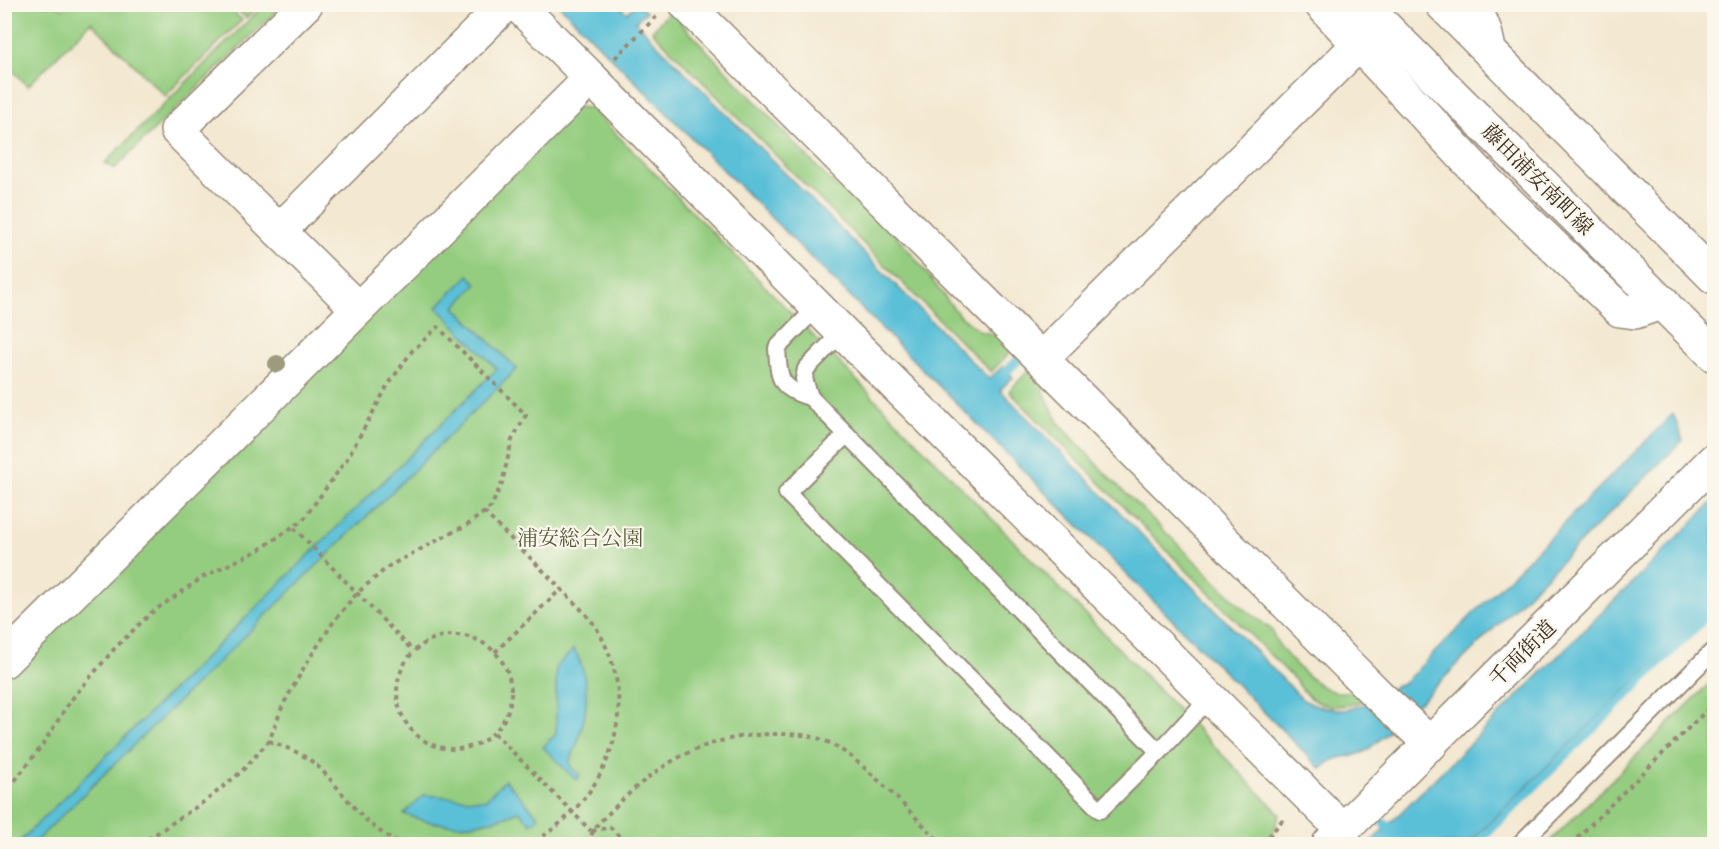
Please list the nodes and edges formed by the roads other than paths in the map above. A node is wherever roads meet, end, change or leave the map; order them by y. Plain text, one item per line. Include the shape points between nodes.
1 (306, 4) edge
2 (506, 4) edge
3 (517, 4) edge
4 (686, 4) edge
5 (1321, 4) edge
6 (1362, 4) edge
7 (1442, 4) edge
8 (1469, 4) edge
9 (1359, 43) junction
10 (1489, 51) junction
11 (600, 71) junction
12 (279, 231) junction
13 (1714, 277) edge
14 (1663, 302) junction
15 (351, 303) junction
16 (817, 307) junction
17 (842, 332) junction
18 (1034, 350) junction
19 (1714, 355) edge
20 (810, 398) junction
21 (846, 435) junction
22 (1714, 460) edge
23 (1714, 650) edge
24 (4, 661) edge
25 (1210, 697) junction
26 (1431, 744) junction
27 (1159, 752) junction
28 (1335, 837) edge
29 (1520, 844) edge

1 - 12 street via 177,130
2 - 12 street
3 - 11 street
4 - 18 street
5 - 9 street
6 - 14 street, 藤田浦安南町線
7 - 10 street
8 - 10 street via 1479,15
9 - 14 street via 1490,185 1620,310 1635,312
9 - 18 street
10 - 13 street
11 - 15 street
11 - 16 street
12 - 15 street
14 - 19 street, 藤田浦安南町線
15 - 24 street
16 - 17 street
16 - 20 lane via 777,348 779,378 792,392
17 - 20 lane via 806,369 804,379
17 - 25 street
18 - 26 street
20 - 21 lane
21 - 27 lane
21 - 27 lane via 787,493 1042,752 1100,810
22 - 26 street, 千両街道
23 - 29 lane
25 - 27 lane
25 - 28 street
26 - 28 street, 千両街道

